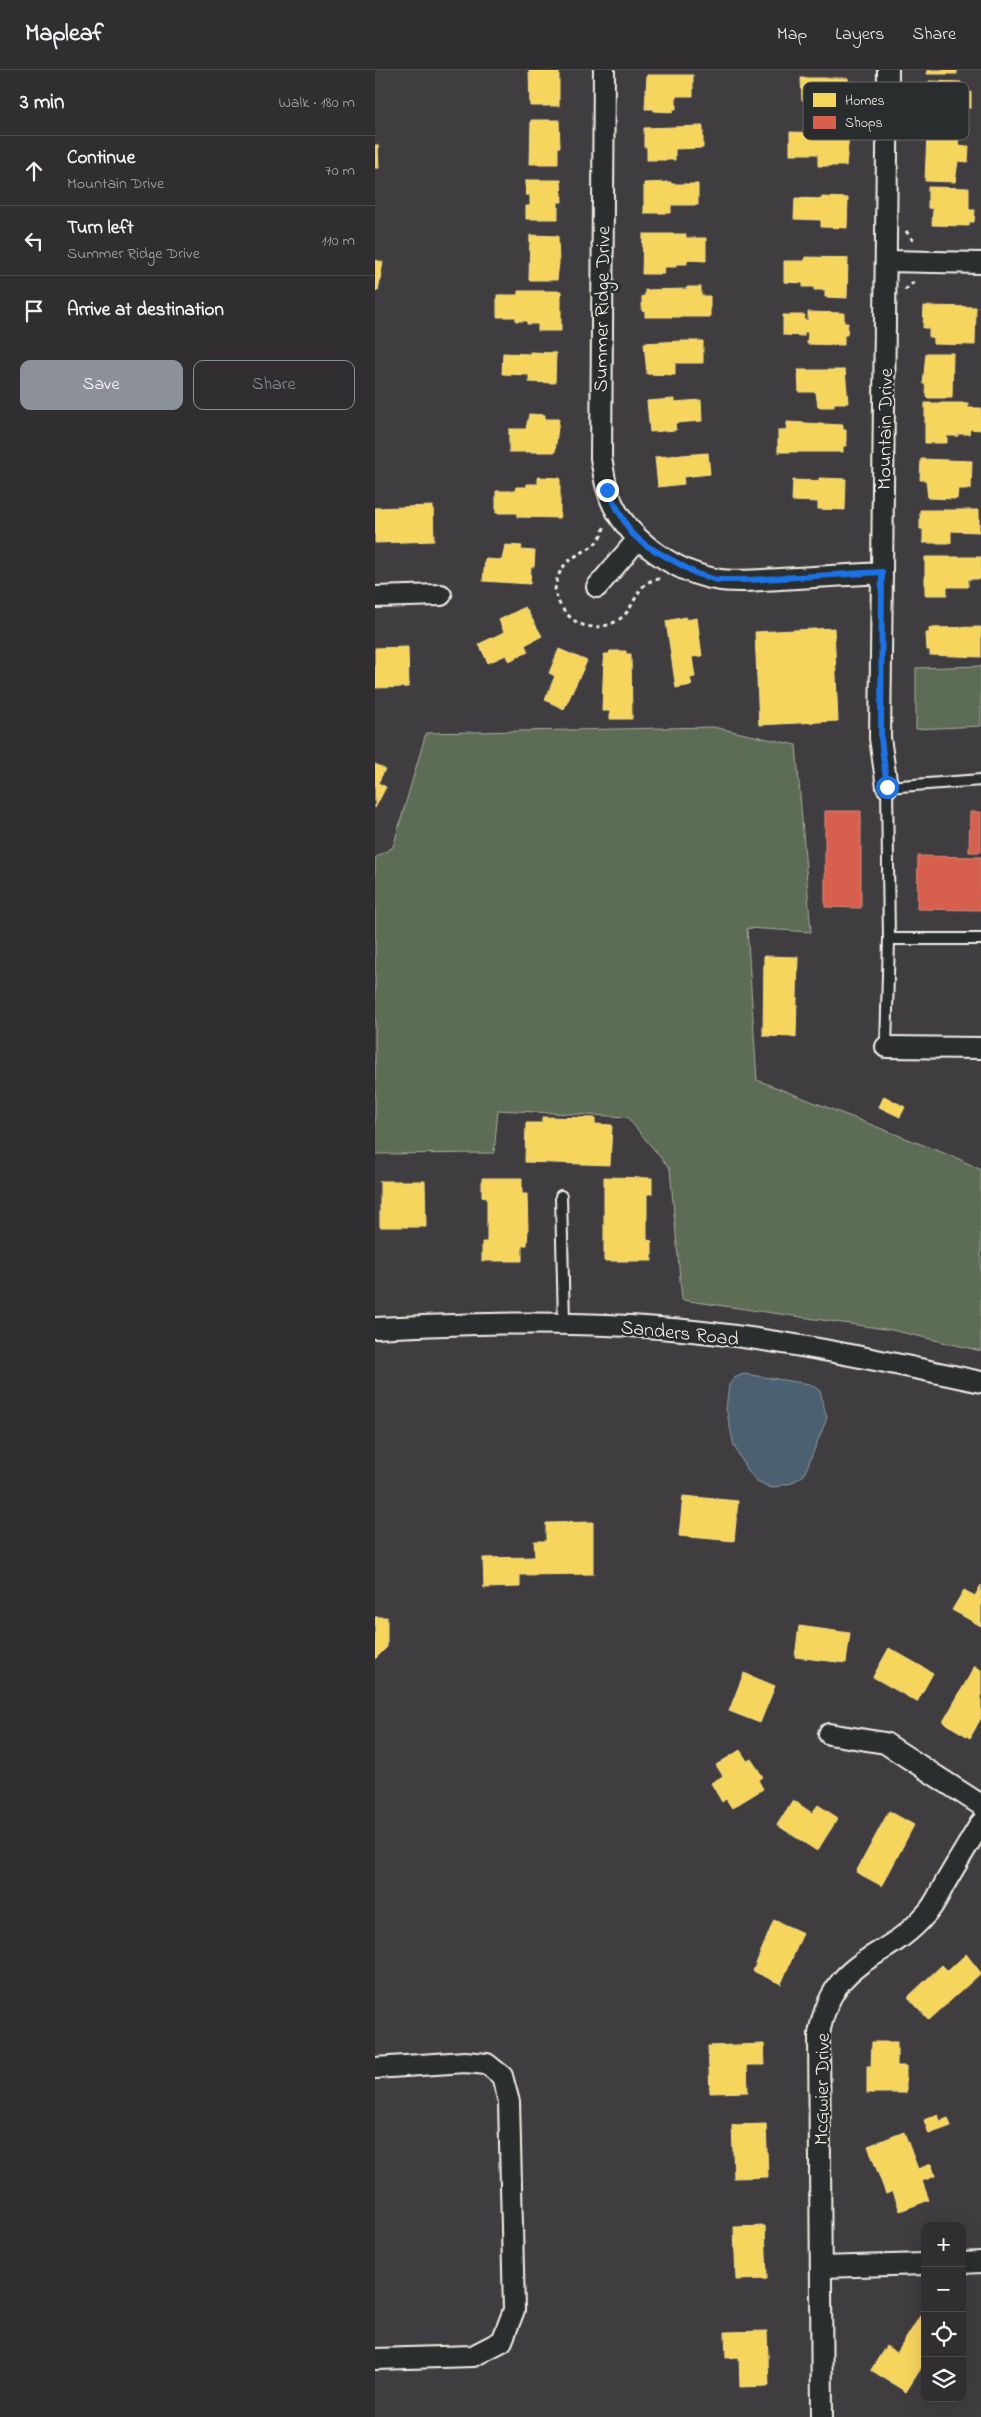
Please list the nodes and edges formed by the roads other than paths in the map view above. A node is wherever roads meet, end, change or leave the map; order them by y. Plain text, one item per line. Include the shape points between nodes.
1 (604, 70) edge
2 (888, 140) edge
3 (887, 261) junction
4 (981, 263) edge
5 (638, 539) junction
6 (882, 572) junction
7 (597, 587) dead end
8 (441, 595) dead end
9 (375, 597) edge
10 (981, 780) edge
11 (887, 787) junction
12 (981, 938) edge
13 (889, 939) junction
14 (886, 1047) joint
15 (981, 1048) edge
16 (561, 1196) dead end
17 (564, 1323) junction
18 (375, 1328) edge
19 (981, 1382) edge
20 (829, 1734) dead end
21 (981, 1805) edge
22 (981, 1823) edge
23 (375, 2068) edge
24 (966, 2262) edge
25 (981, 2262) edge
26 (921, 2264) edge
27 (821, 2267) junction
28 (375, 2359) edge
29 (822, 2417) edge

1 - 5 street, Summer Ridge Drive via 601,458 607,490 631,533
2 - 3 street, Mountain Drive
3 - 4 street
3 - 6 street, Mountain Drive
5 - 6 street, Summer Ridge Drive via 681,567 717,580
5 - 7 street
6 - 11 street, Mountain Drive via 881,738
8 - 9 street
10 - 11 lane
11 - 13 lane
12 - 13 lane
13 - 14 lane
14 - 15 street
16 - 17 lane
17 - 18 street, Sanders Road
17 - 19 street, Sanders Road via 631,1326 785,1343
20 - 21 street via 885,1743
22 - 27 street, McGwier Drive via 928,1912 906,1935 862,1961 845,1976 823,2012 819,2034
23 - 28 street via 465,2062 487,2064 501,2076 509,2102 514,2310 502,2340 473,2356
24 - 25 street
26 - 27 street
27 - 29 street, McGwier Drive

